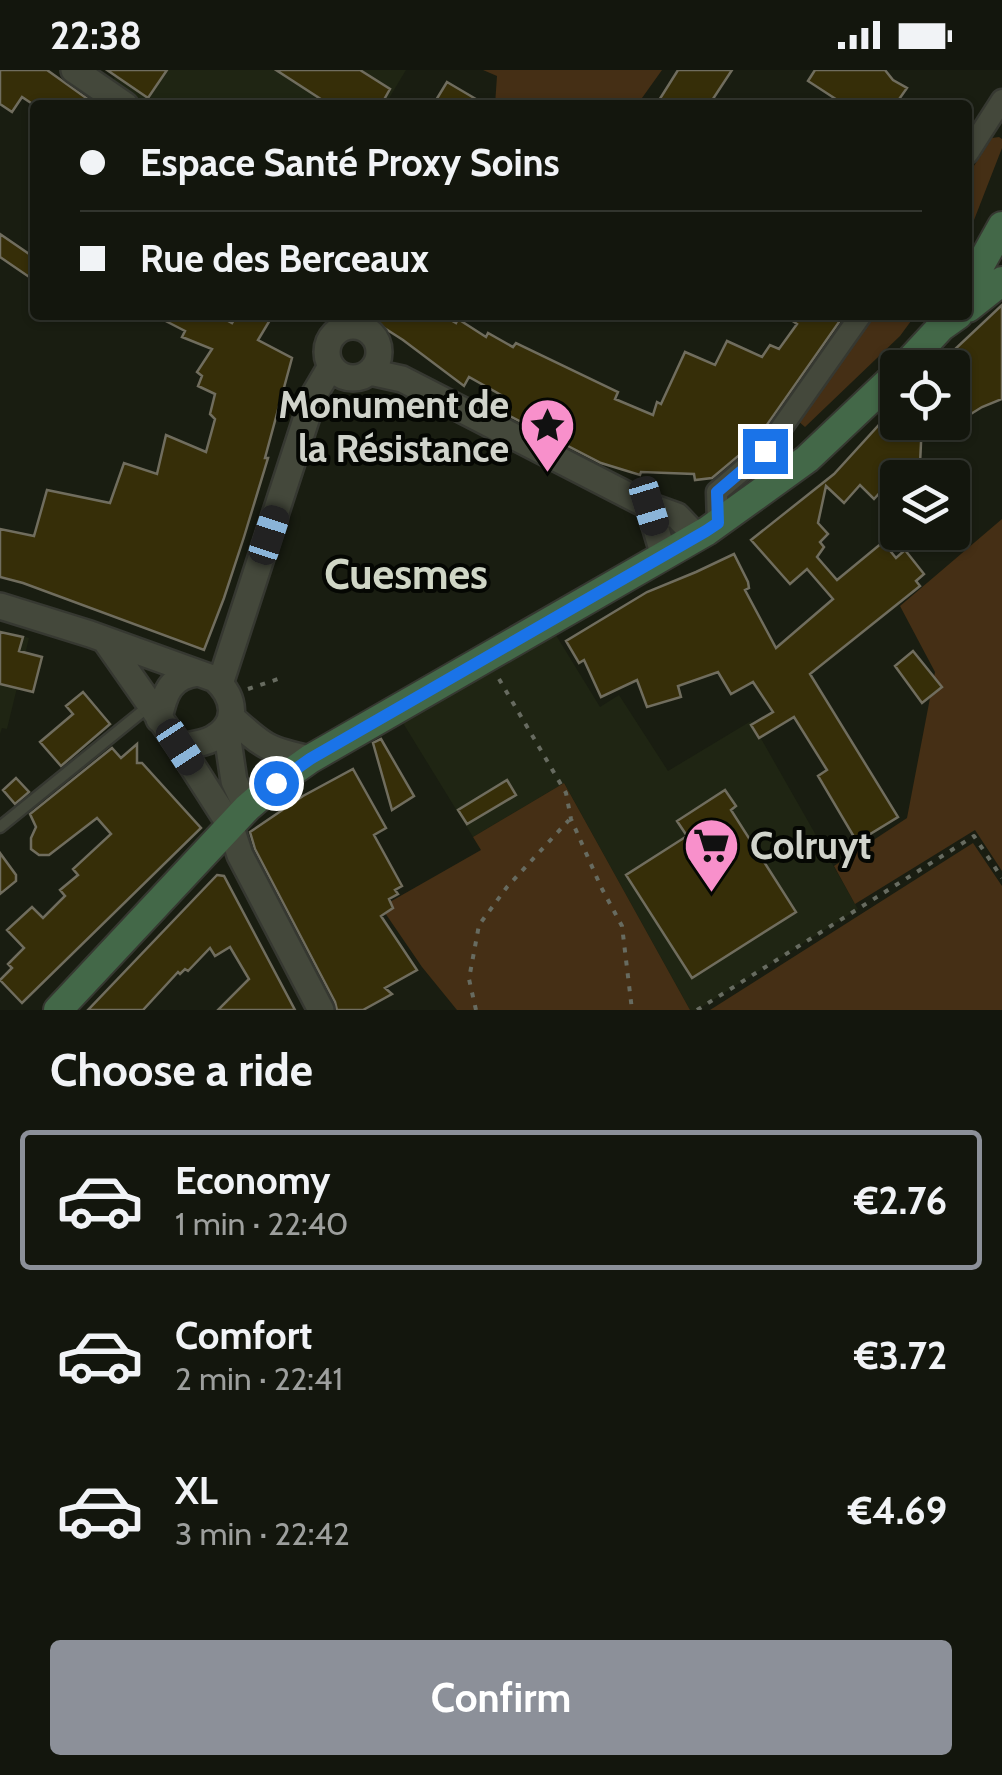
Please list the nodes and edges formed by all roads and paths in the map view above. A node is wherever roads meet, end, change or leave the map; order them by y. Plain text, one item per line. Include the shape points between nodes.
1 (74, 70) edge
2 (117, 100) edge
3 (1002, 100) edge
4 (972, 147) edge
5 (1002, 226) edge
6 (972, 280) edge
7 (1002, 281) edge
8 (972, 305) edge
9 (857, 320) edge
10 (942, 320) edge
11 (339, 321) edge
12 (918, 350) edge
13 (375, 363) junction
14 (331, 366) junction
15 (880, 390) edge
16 (649, 506) junction
17 (707, 530) junction
18 (664, 556) junction
19 (0, 606) edge
20 (105, 640) junction
21 (486, 658) junction
22 (281, 678) dead end
23 (221, 699) junction
24 (154, 712) junction
25 (180, 747) junction
26 (310, 759) junction
27 (238, 816) junction
28 (570, 819) junction
29 (0, 828) edge
30 (1002, 878) edge
31 (58, 1010) edge
32 (321, 1010) edge
33 (476, 1010) edge
34 (632, 1010) edge
35 (698, 1010) edge

1 - 2 street
3 - 4 street
5 - 6 main road
7 - 8 main road
9 - 17 street via 765,451 717,492
10 - 12 main road
11 - 13 street via 366,330 378,344
11 - 14 street via 328,344
13 - 14 street via 354,379
13 - 16 street
14 - 23 street via 314,395
15 - 17 main road via 807,459
16 - 17 street
16 - 18 street
17 - 18 main road
18 - 21 main road
19 - 20 street
20 - 23 street
20 - 24 street
21 - 26 main road
21 - 28 path via 566,792
22 - 23 path
23 - 24 street via 186,674
23 - 25 street via 216,737
23 - 26 street via 262,745
23 - 27 street
24 - 25 street
24 - 29 lane
25 - 27 street
26 - 27 main road
27 - 31 main road
27 - 32 street via 240,855
28 - 33 path via 479,926 469,980
28 - 34 path via 622,926
30 - 35 path via 974,836

